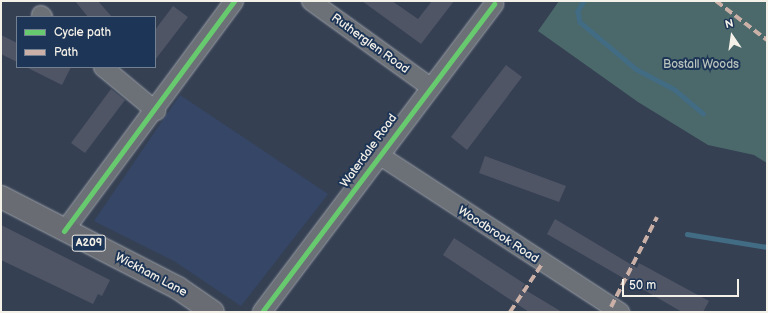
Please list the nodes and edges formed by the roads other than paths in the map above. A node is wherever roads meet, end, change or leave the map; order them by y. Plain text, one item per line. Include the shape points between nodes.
1 (234, 1) edge
2 (311, 1) edge
3 (494, 4) dead end
4 (104, 68) edge
5 (429, 86) junction
6 (156, 111) junction
7 (379, 155) junction
8 (1, 197) edge
9 (64, 230) junction
10 (213, 312) edge
11 (262, 312) edge
12 (620, 312) edge

1 - 6 street
2 - 5 street, Rutherglen Road
3 - 5 street, Waterdale Road
4 - 6 street
5 - 7 street, Waterdale Road
6 - 9 street
7 - 11 street, Waterdale Road
7 - 12 street, Woodbrook Road via 526,255
8 - 9 main road, Wickham Lane / A209
9 - 10 main road, Wickham Lane / A209 via 178,288

